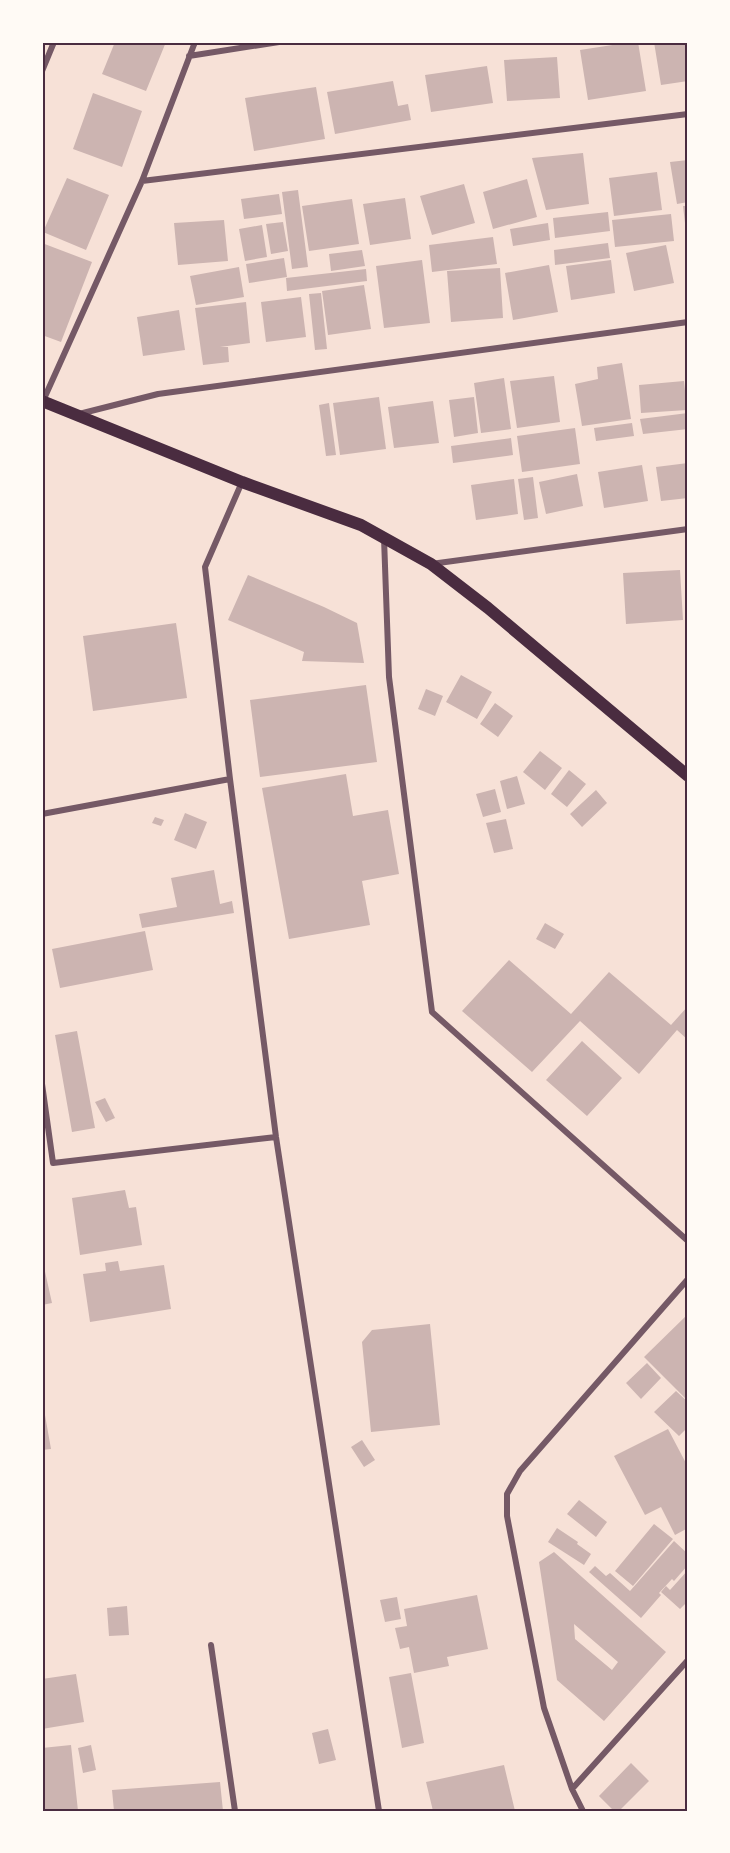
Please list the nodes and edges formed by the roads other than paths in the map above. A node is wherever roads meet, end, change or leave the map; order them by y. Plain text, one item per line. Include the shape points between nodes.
1 (54, 42) edge
2 (195, 42) edge
3 (279, 42) edge
4 (189, 56) junction
5 (42, 71) edge
6 (688, 114) edge
7 (142, 181) junction
8 (688, 322) edge
9 (42, 401) edge
10 (76, 415) junction
11 (242, 482) junction
12 (688, 529) edge
13 (384, 538) junction
14 (431, 564) junction
15 (688, 776) edge
16 (230, 779) junction
17 (42, 814) edge
18 (42, 1084) edge
19 (276, 1137) junction
20 (688, 1241) edge
21 (688, 1279) edge
22 (211, 1645) dead end
23 (688, 1660) edge
24 (572, 1788) junction
25 (235, 1811) edge
26 (379, 1811) edge
27 (583, 1811) edge

1 - 5 street
2 - 4 street
3 - 4 street
4 - 7 street
6 - 7 street
7 - 9 street
8 - 10 street via 158,394
9 - 10 main road
10 - 11 main road
11 - 13 main road via 361,525
11 - 16 street via 205,567
12 - 14 street
13 - 14 main road
13 - 20 street via 389,677 432,1012
14 - 15 main road
16 - 17 street
16 - 19 street
18 - 19 street via 53,1163
19 - 26 street
21 - 24 street via 520,1471 507,1494 507,1516 544,1708
22 - 25 street
23 - 24 street
24 - 27 street

